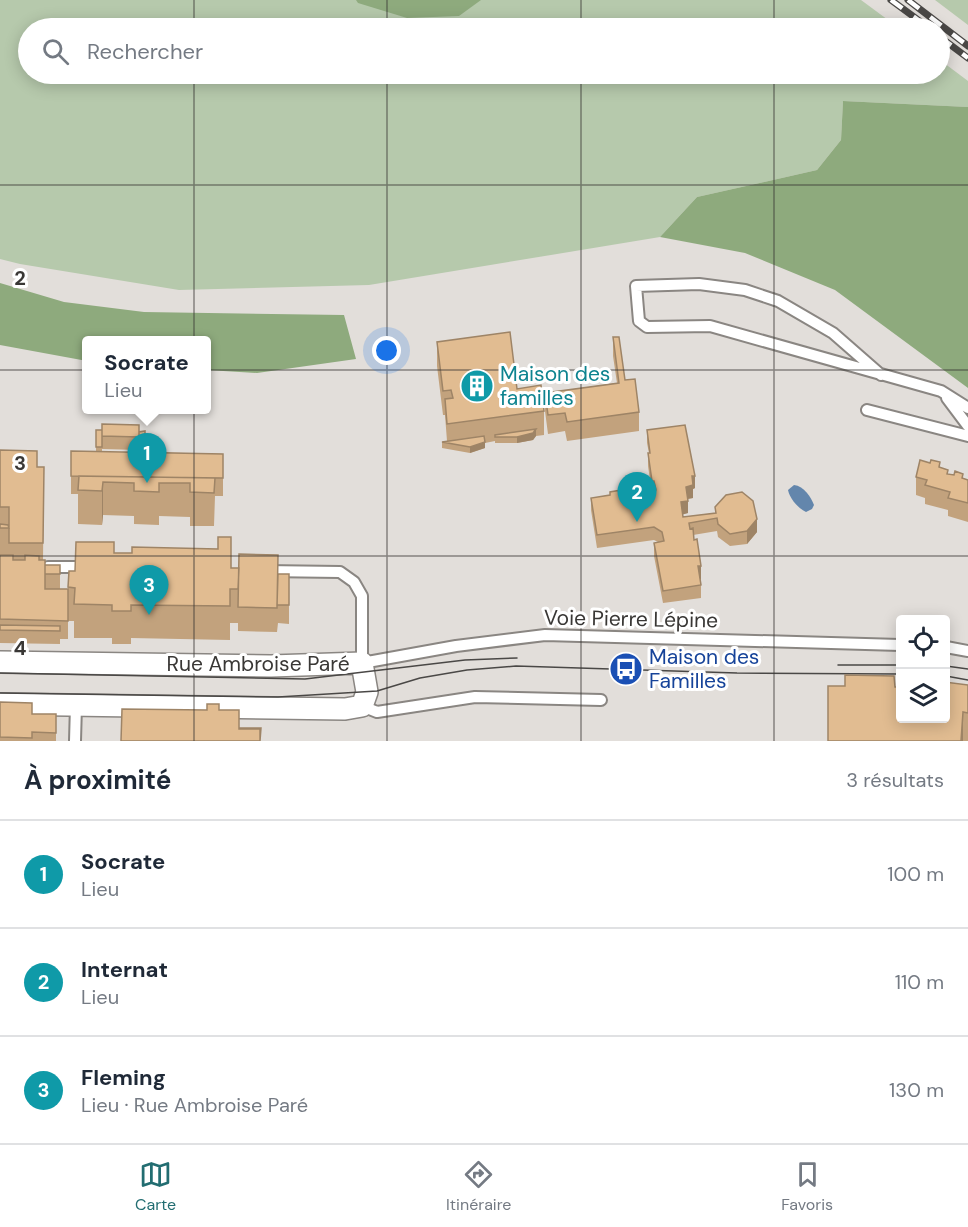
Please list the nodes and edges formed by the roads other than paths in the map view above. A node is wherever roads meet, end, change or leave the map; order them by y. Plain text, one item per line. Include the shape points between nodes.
1 (881, 375) junction
2 (941, 391) junction
3 (968, 408) edge
4 (867, 410) dead end
5 (968, 426) edge
6 (968, 436) edge
7 (35, 567) edge
8 (94, 568) edge
9 (258, 571) edge
10 (896, 645) edge
11 (950, 648) edge
12 (968, 651) edge
13 (0, 662) edge
14 (362, 663) junction
15 (601, 700) dead end
16 (0, 704) edge
17 (75, 705) junction
18 (362, 706) junction
19 (75, 741) edge

1 - 1 lane via 710,326 647,327 639,321 636,286 699,284 745,290 778,301 833,333
1 - 2 lane
2 - 3 lane
2 - 5 lane
4 - 6 lane
7 - 8 lane
9 - 14 lane via 340,572 354,582 362,596
10 - 14 lane, Voie Pierre Lépine via 545,635
11 - 12 lane
13 - 14 street, Rue Ambroise Paré via 272,666
14 - 18 street, Rue Ambroise Paré via 367,692
15 - 18 lane via 475,698 377,712
16 - 17 street, Rue Ambroise Paré
17 - 18 street, Rue Ambroise Paré via 345,709
17 - 19 lane

